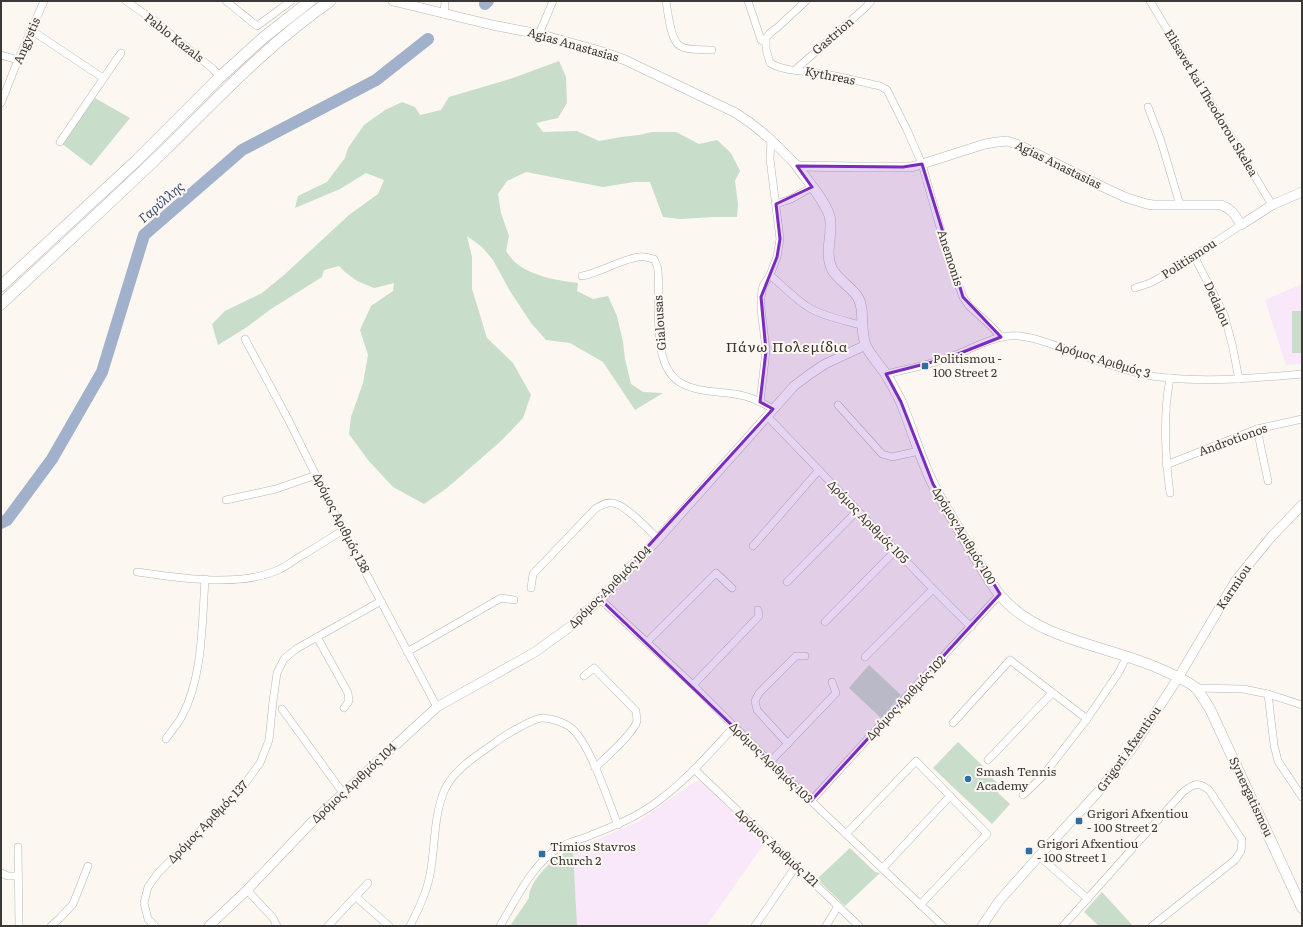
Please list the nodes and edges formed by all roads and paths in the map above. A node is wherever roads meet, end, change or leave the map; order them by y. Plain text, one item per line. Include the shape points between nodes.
1 (44, 1) edge
2 (126, 1) edge
3 (226, 1) edge
4 (292, 1) edge
5 (310, 1) edge
6 (330, 1) edge
7 (393, 1) edge
8 (445, 1) edge
9 (553, 1) edge
10 (666, 1) edge
11 (748, 1) edge
12 (806, 1) edge
13 (871, 1) edge
14 (1150, 1) edge
15 (444, 14) junction
16 (31, 30) junction
17 (539, 34) junction
18 (766, 43) junction
19 (712, 50) dead end
20 (121, 53) dead end
21 (1, 55) edge
22 (18, 60) junction
23 (795, 70) junction
24 (220, 77) junction
25 (103, 78) junction
26 (1, 103) edge
27 (1148, 107) dead end
28 (771, 139) junction
29 (60, 142) dead end
30 (922, 164) junction
31 (797, 166) junction
32 (812, 187) junction
33 (1302, 192) edge
34 (776, 204) junction
35 (1180, 205) junction
36 (1272, 205) junction
37 (1241, 225) junction
38 (1194, 256) junction
39 (770, 275) junction
40 (582, 276) dead end
41 (1, 286) edge
42 (1135, 288) dead end
43 (1, 304) edge
44 (862, 325) junction
45 (1001, 337) junction
46 (245, 339) dead end
47 (866, 345) junction
48 (886, 374) junction
49 (1302, 374) edge
50 (1170, 378) junction
51 (1239, 378) junction
52 (760, 402) junction
53 (838, 405) dead end
54 (773, 409) junction
55 (767, 416) junction
56 (1302, 419) edge
57 (1257, 429) junction
58 (919, 451) junction
59 (1166, 465) junction
60 (819, 470) junction
61 (316, 475) junction
62 (1268, 481) dead end
63 (1170, 493) dead end
64 (226, 500) dead end
65 (1302, 505) edge
66 (857, 510) junction
67 (342, 530) junction
68 (658, 539) junction
69 (753, 546) dead end
70 (896, 550) junction
71 (137, 572) dead end
72 (205, 579) junction
73 (787, 582) dead end
74 (531, 588) dead end
75 (732, 588) dead end
76 (933, 589) junction
77 (1000, 594) junction
78 (600, 599) junction
79 (514, 600) dead end
80 (381, 601) junction
81 (758, 610) dead end
82 (825, 622) dead end
83 (971, 627) junction
84 (317, 637) junction
85 (647, 642) junction
86 (407, 652) junction
87 (805, 656) dead end
88 (1127, 656) junction
89 (865, 657) dead end
90 (584, 676) dead end
91 (1178, 678) junction
92 (832, 682) dead end
93 (693, 685) junction
94 (1195, 688) junction
95 (1052, 693) junction
96 (1268, 694) junction
97 (1302, 705) edge
98 (437, 707) junction
99 (344, 708) dead end
100 (282, 709) dead end
101 (1087, 719) junction
102 (953, 723) dead end
103 (734, 727) junction
104 (166, 739) dead end
105 (788, 744) junction
106 (988, 760) dead end
107 (770, 762) junction
108 (595, 768) junction
109 (695, 770) junction
110 (1301, 792) edge
111 (343, 793) junction
112 (1023, 795) dead end
113 (950, 796) junction
114 (811, 801) junction
115 (618, 825) junction
116 (846, 834) junction
117 (18, 847) dead end
118 (1039, 856) junction
119 (88, 866) dead end
120 (796, 866) junction
121 (883, 868) junction
122 (1, 873) edge
123 (18, 876) junction
124 (368, 883) dead end
125 (247, 890) junction
126 (356, 897) junction
127 (1088, 899) junction
128 (920, 905) junction
129 (838, 906) junction
130 (1302, 908) edge
131 (19, 926) edge
132 (51, 926) edge
133 (155, 926) edge
134 (209, 926) edge
135 (277, 926) edge
136 (328, 926) edge
137 (390, 926) edge
138 (410, 926) edge
139 (500, 926) edge
140 (755, 926) edge
141 (826, 926) edge
142 (859, 926) edge
143 (943, 926) edge
144 (982, 926) edge
145 (1064, 926) edge
146 (1152, 926) edge

1 - 16 street, Angystis
2 - 24 street, Pablo Kazals via 214,69
3 - 4 street via 257,26
5 - 24 main road via 263,38
6 - 43 main road via 259,57 143,171
7 - 15 street, Agias Anastasias
8 - 15 street
9 - 17 street
10 - 19 street via 672,36 680,47
11 - 18 street via 761,40
12 - 18 street via 770,33
13 - 23 street, Gastrion
14 - 36 street, Elisavet kai Theodorou Skelea
15 - 17 street, Agias Anastasias
16 - 22 street, Angystis
16 - 25 street
17 - 28 street, Agias Anastasias via 625,60 736,113
18 - 23 street, Kythreas via 766,54 770,63
20 - 25 street
21 - 22 street
22 - 26 street, Angystis
23 - 30 street, Kythreas via 849,79 887,90
24 - 41 main road via 135,162
25 - 29 street
27 - 35 street
28 - 31 street, Agias Anastasias
28 - 34 street via 770,159
30 - 31 street, Agias Anastasias via 903,167
30 - 35 street, Agias Anastasias via 985,144 1007,141 1127,198 1153,205
30 - 45 street, Anemonis via 963,297
31 - 32 main road, Agias Anastasias
32 - 34 street
32 - 44 main road, Agias Anastasias via 830,217 829,261 837,276 857,295 862,312
33 - 36 street
34 - 39 street via 780,240
35 - 37 street, Agias Anastasias via 1221,205 1233,211
36 - 37 street
37 - 38 street, Politismou
38 - 42 street, Politismou via 1165,275
38 - 51 street, Dedalou via 1224,314
39 - 44 street via 810,308
39 - 52 street via 763,286 761,297 766,351
40 - 52 street, Gialousas via 633,258 645,256 654,259 658,270 659,329 663,360 670,374 683,384 742,395
44 - 47 main road, Agias Anastasias
45 - 48 street via 948,358
45 - 50 street, Δρόμος Αριθμός 3 via 1022,337 1047,343 1143,375
46 - 61 street, Δρόμος Αριθμός 138
47 - 48 main road, Δρόμος Αριθμός 100
47 - 54 street, Δρόμος Αριθμός 104 via 810,374 794,386
48 - 58 main road, Δρόμος Αριθμός 100 via 901,402
49 - 51 street, Δρόμος Αριθμός 3
50 - 51 street, Δρόμος Αριθμός 3
50 - 59 street via 1166,395
52 - 54 street, Gialousas
53 - 58 street via 882,454 892,457
54 - 55 street, Δρόμος Αριθμός 104
55 - 60 street, Δρόμος Αριθμός 105
55 - 68 street, Δρόμος Αριθμός 104
56 - 57 street, Androtionos
57 - 59 street, Androtionos
57 - 62 street
58 - 77 main road, Δρόμος Αριθμός 100 via 933,484 976,559
59 - 63 street
60 - 66 street, Δρόμος Αριθμός 105
60 - 69 street
61 - 64 street via 276,489
61 - 67 street, Δρόμος Αριθμός 138
65 - 91 street, Karmiou via 1272,536 1236,580
66 - 70 street, Δρόμος Αριθμός 105
66 - 73 street
67 - 72 street via 278,570 241,579
67 - 80 street, Δρόμος Αριθμός 138
68 - 74 street via 621,506 604,503 595,509 533,574
68 - 78 street, Δρόμος Αριθμός 104
70 - 76 street, Δρόμος Αριθμός 105
70 - 82 street
71 - 72 street
72 - 104 street via 200,650 192,692 182,716
75 - 85 street via 716,573
76 - 83 street, Δρόμος Αριθμός 105
76 - 89 street
77 - 83 street, Δρόμος Αριθμός 102
77 - 88 main road, Δρόμος Αριθμός 100 via 1013,608 1041,626 1072,640
78 - 85 street, Δρόμος Αριθμός 103
78 - 98 street, Δρόμος Αριθμός 104 via 571,626 535,652
79 - 86 street via 501,598
80 - 84 street, Δρόμος Αριθμός 137
80 - 86 street, Δρόμος Αριθμός 138
81 - 93 street via 759,616
83 - 114 street, Δρόμος Αριθμός 102
84 - 99 street via 348,693 349,701
84 - 133 street, Δρόμος Αριθμός 137 via 296,649 284,660 277,673 269,740 260,764 239,792 148,887 144,903 148,920
85 - 93 street, Δρόμος Αριθμός 103
86 - 98 street, Δρόμος Αριθμός 138
87 - 105 street via 796,656 755,701 757,710
88 - 91 main road, Δρόμος Αριθμός 100
88 - 101 street
90 - 108 street via 594,668 636,711 637,721 631,731
91 - 94 main road, Δρόμος Αριθμός 100
91 - 118 street, Grigori Afxentiou via 1130,750 1098,792
92 - 105 street via 836,694
93 - 103 street, Δρόμος Αριθμός 103
94 - 96 street via 1243,689
94 - 130 main road, Synergatismou via 1210,709
95 - 101 street
95 - 102 street via 1010,660
95 - 106 street
96 - 97 street
96 - 110 street via 1278,761
98 - 111 street, Δρόμος Αριθμός 104
100 - 111 street
101 - 112 street via 1042,777
103 - 107 street, Δρόμος Αριθμός 103
103 - 109 street
105 - 107 street
107 - 114 street, Δρόμος Αριθμός 103
108 - 115 street
108 - 138 street via 582,741 570,727 541,718 505,735 461,768 446,788 438,810 431,871 421,904
109 - 115 street via 654,804
109 - 120 street, Δρόμος Αριθμός 121
111 - 125 street, Δρόμος Αριθμός 104
113 - 116 street via 916,761
113 - 121 street
113 - 128 street via 987,834
114 - 116 street, Δρόμος Αριθμός 103
115 - 139 street via 561,847 545,859 530,876
116 - 121 street, Δρόμος Αριθμός 103
117 - 123 street
118 - 127 street
118 - 144 street, Grigori Afxentiou via 999,901
119 - 132 street via 73,904
120 - 129 street, Δρόμος Αριθμός 121
120 - 140 street
121 - 128 street, Δρόμος Αριθμός 103
122 - 123 street
123 - 131 street
124 - 126 street
125 - 134 street, Δρόμος Αριθμός 104
125 - 135 street via 273,918
126 - 136 street
126 - 137 street
127 - 145 street
127 - 146 street via 1183,792 1193,784 1202,784 1209,790 1242,840 1241,851 1235,860
128 - 143 street, Δρόμος Αριθμός 103
129 - 141 street
129 - 142 street, Δρόμος Αριθμός 121

